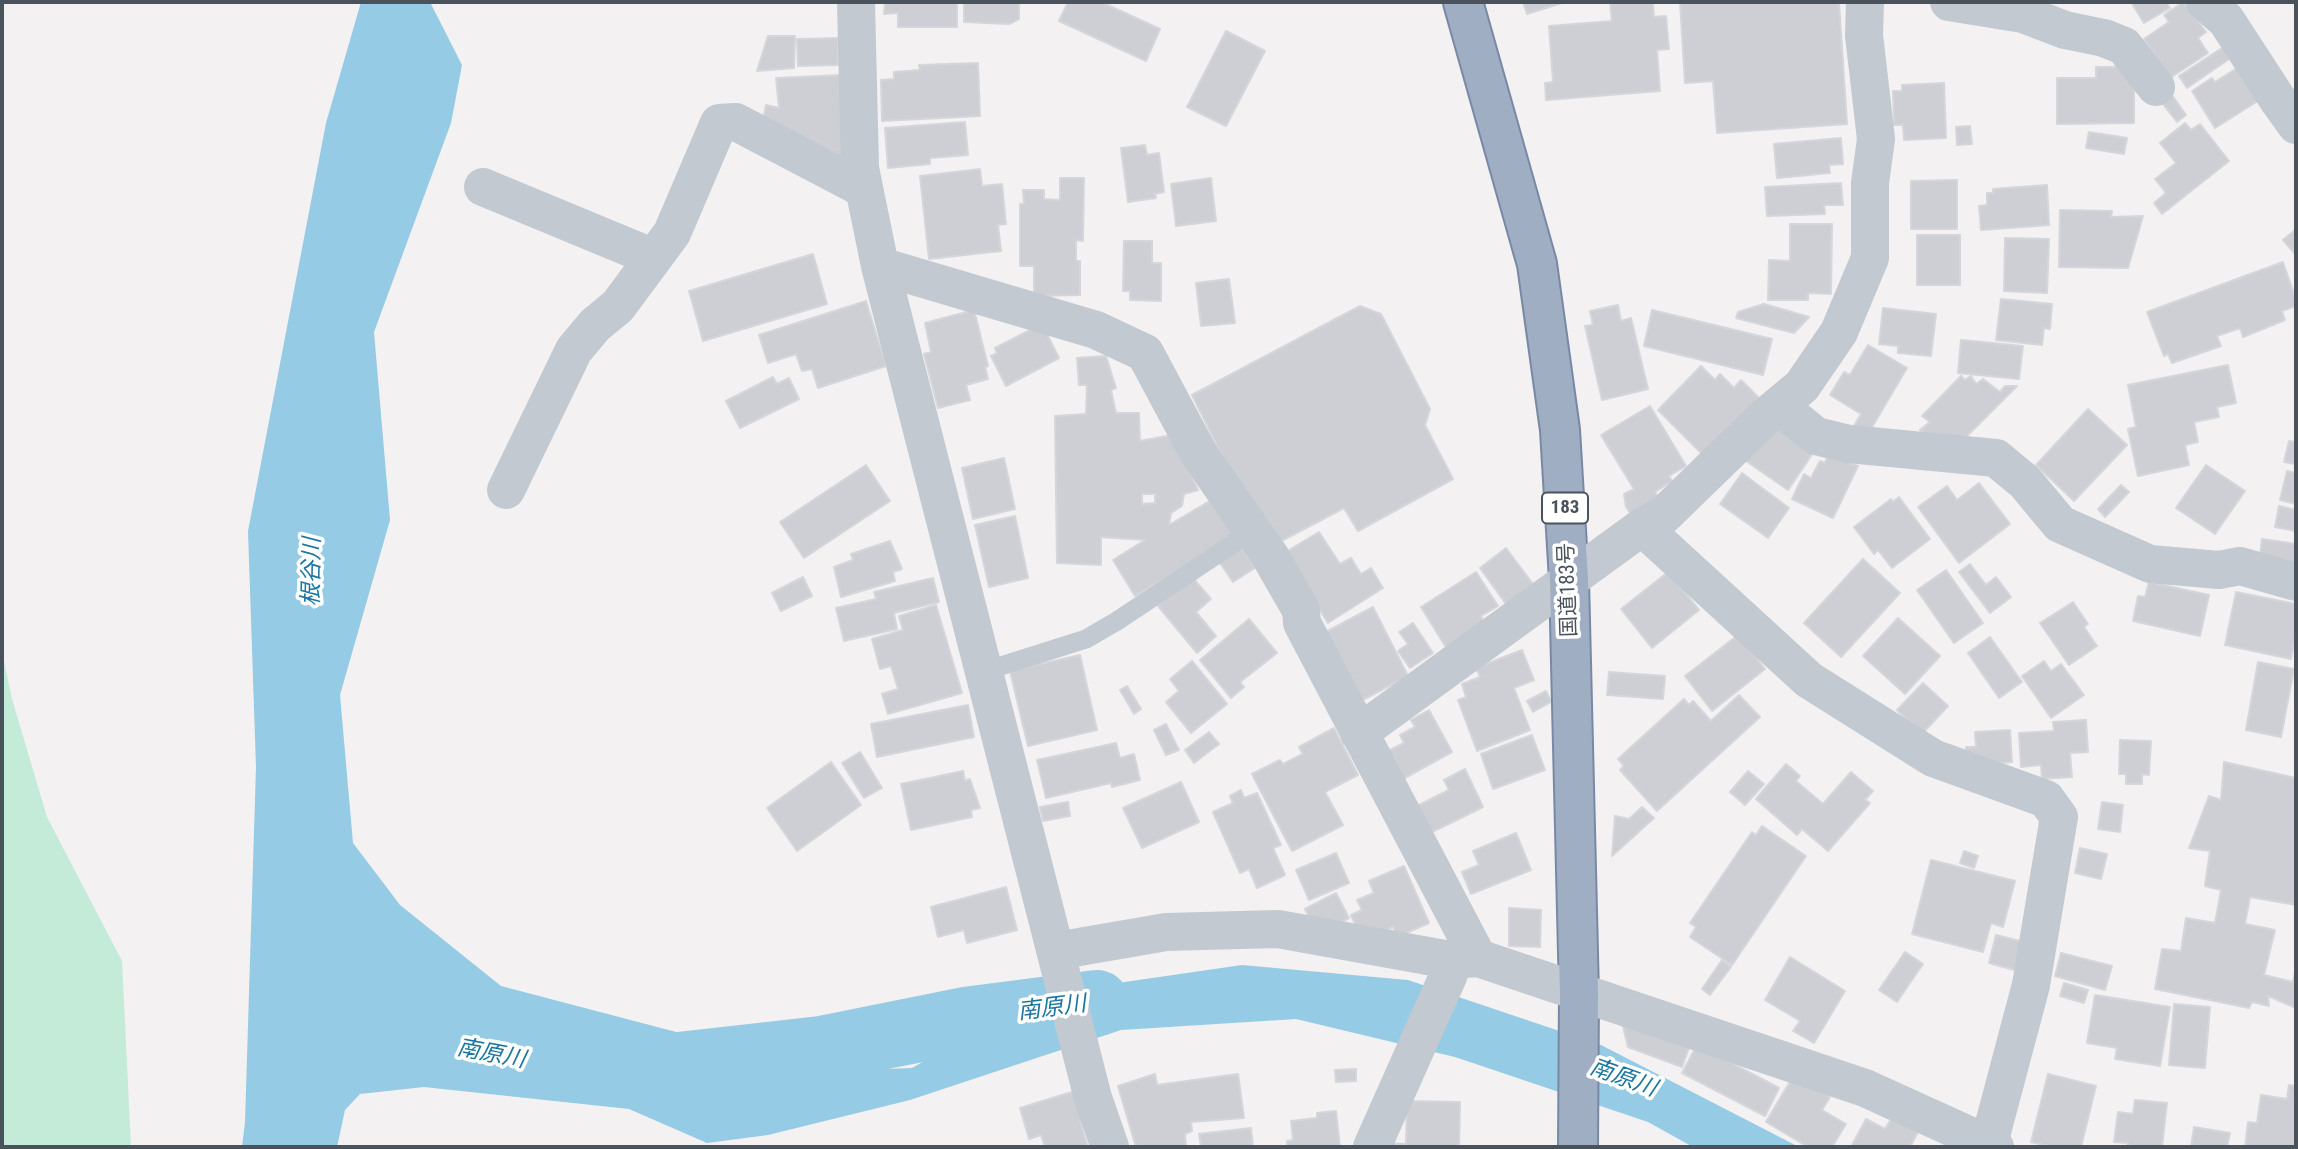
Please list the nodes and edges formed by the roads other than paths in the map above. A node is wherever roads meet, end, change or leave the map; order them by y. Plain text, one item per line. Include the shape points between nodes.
1 (856, 2) edge
2 (1463, 2) edge
3 (1865, 2) edge
4 (1949, 2) edge
5 (2218, 8) edge
6 (2156, 87) dead end
7 (2296, 125) edge
8 (484, 187) dead end
9 (864, 188) junction
10 (652, 257) junction
11 (880, 266) junction
12 (1779, 406) junction
13 (506, 490) dead end
14 (1642, 527) junction
15 (1252, 531) junction
16 (1569, 579) junction
17 (2296, 582) edge
18 (985, 671) junction
19 (1359, 733) junction
20 (1057, 955) junction
21 (1459, 964) junction
22 (1579, 1010) junction
23 (1992, 1145) edge
24 (1110, 1147) edge
25 (1372, 1147) edge
26 (1578, 1147) edge

1 - 9 street
2 - 16 highway, 国道183号 / 183 via 1537,264 1560,430
3 - 12 street via 1864,35 1876,139 1870,183 1870,258 1839,332 1802,386
4 - 6 street via 2024,14 2124,46
5 - 7 street
8 - 10 street
9 - 10 street via 736,122 719,123 672,233
9 - 11 street
10 - 13 street via 618,306 574,350
11 - 15 street via 1096,330 1145,353 1199,454
11 - 18 street
12 - 14 street via 1664,515
12 - 17 street via 1816,436 1849,444 1996,458 2025,482 2060,524 2150,564 2219,570 2240,566
14 - 16 street
14 - 23 street via 1809,680 1933,758 2046,799 2059,817 2031,985
15 - 18 lane via 1086,639
15 - 19 street via 1301,610 1302,623
16 - 19 street
16 - 22 highway, 国道183号 / 183
18 - 20 street
19 - 21 street
20 - 21 street via 1166,932 1278,929
20 - 24 street
21 - 22 street
21 - 25 street
22 - 23 street via 1865,1088
22 - 26 highway, 国道183号 / 183

